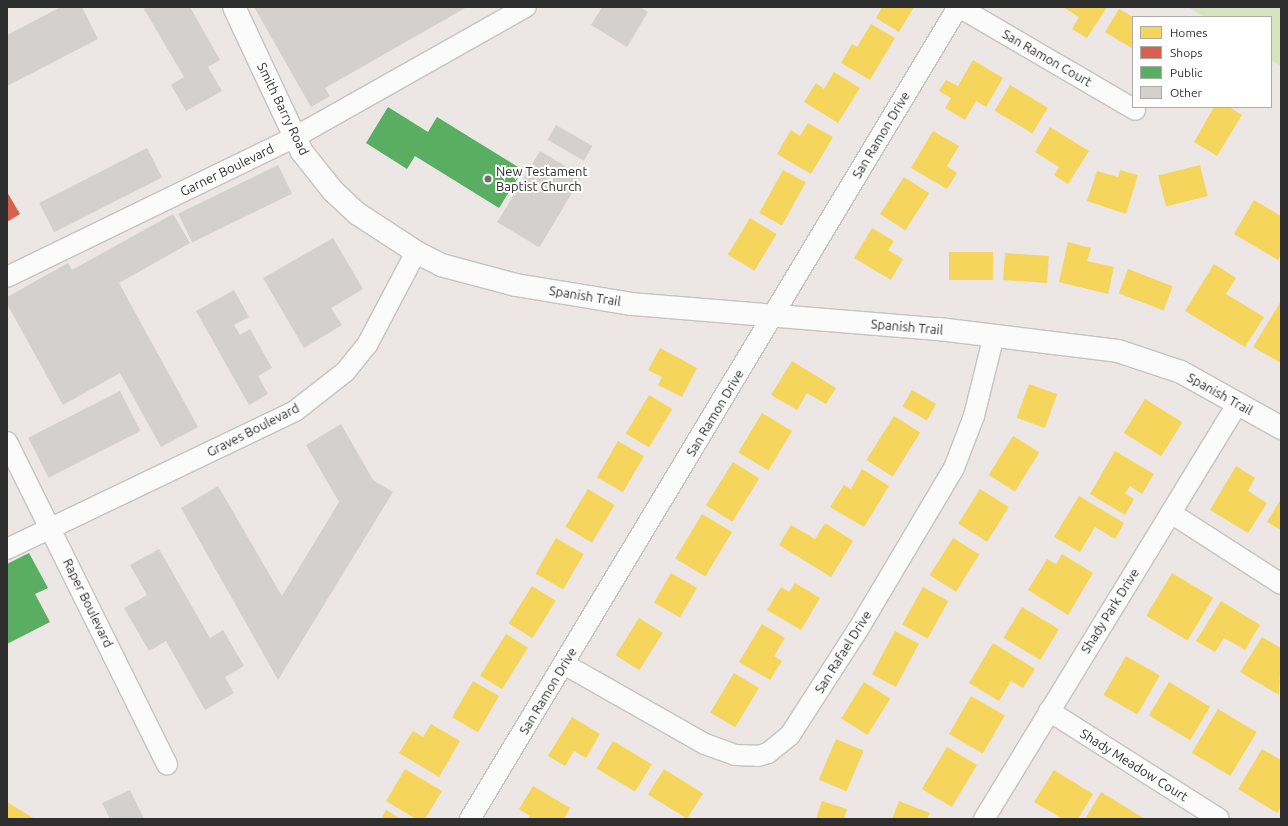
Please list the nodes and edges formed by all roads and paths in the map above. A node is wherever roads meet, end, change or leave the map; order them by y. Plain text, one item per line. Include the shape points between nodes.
1 (234, 7) edge
2 (526, 7) edge
3 (958, 7) edge
4 (1135, 110) dead end
5 (295, 137) junction
6 (416, 252) junction
7 (7, 278) edge
8 (516, 285) joint
9 (774, 315) junction
10 (994, 335) junction
11 (1238, 403) junction
12 (1281, 428) edge
13 (7, 442) edge
14 (1170, 513) junction
15 (52, 529) junction
16 (7, 549) edge
17 (1281, 584) edge
18 (564, 664) junction
19 (1049, 711) junction
20 (167, 765) dead end
21 (470, 819) edge
22 (984, 819) edge
23 (1219, 819) edge

1 - 5 street, Smith Barry Road
2 - 5 street, Garner Boulevard
3 - 4 street, San Ramon Court
3 - 9 street, San Ramon Drive
5 - 6 street, Smith Barry Road via 302,152 332,191 358,214
5 - 7 street, Garner Boulevard
6 - 8 street, Smith Barry Road via 441,265
6 - 15 street, Graves Boulevard via 367,345 345,372 295,411
8 - 9 street, Spanish Trail via 632,304
9 - 10 street, Spanish Trail
9 - 18 street, San Ramon Drive
10 - 11 street, Spanish Trail via 1076,345 1150,360 1181,372
10 - 18 street, San Rafael Drive via 974,416 954,468 859,628 790,735 768,753 758,756 735,755 705,744
11 - 12 street, Spanish Trail
11 - 14 street, Shady Park Drive
13 - 15 street, Raper Boulevard
14 - 17 street
14 - 19 street, Shady Park Drive
15 - 16 street, Graves Boulevard
15 - 20 street, Raper Boulevard
18 - 21 street, San Ramon Drive
19 - 22 street, Shady Park Drive
19 - 23 street, Shady Meadow Court

